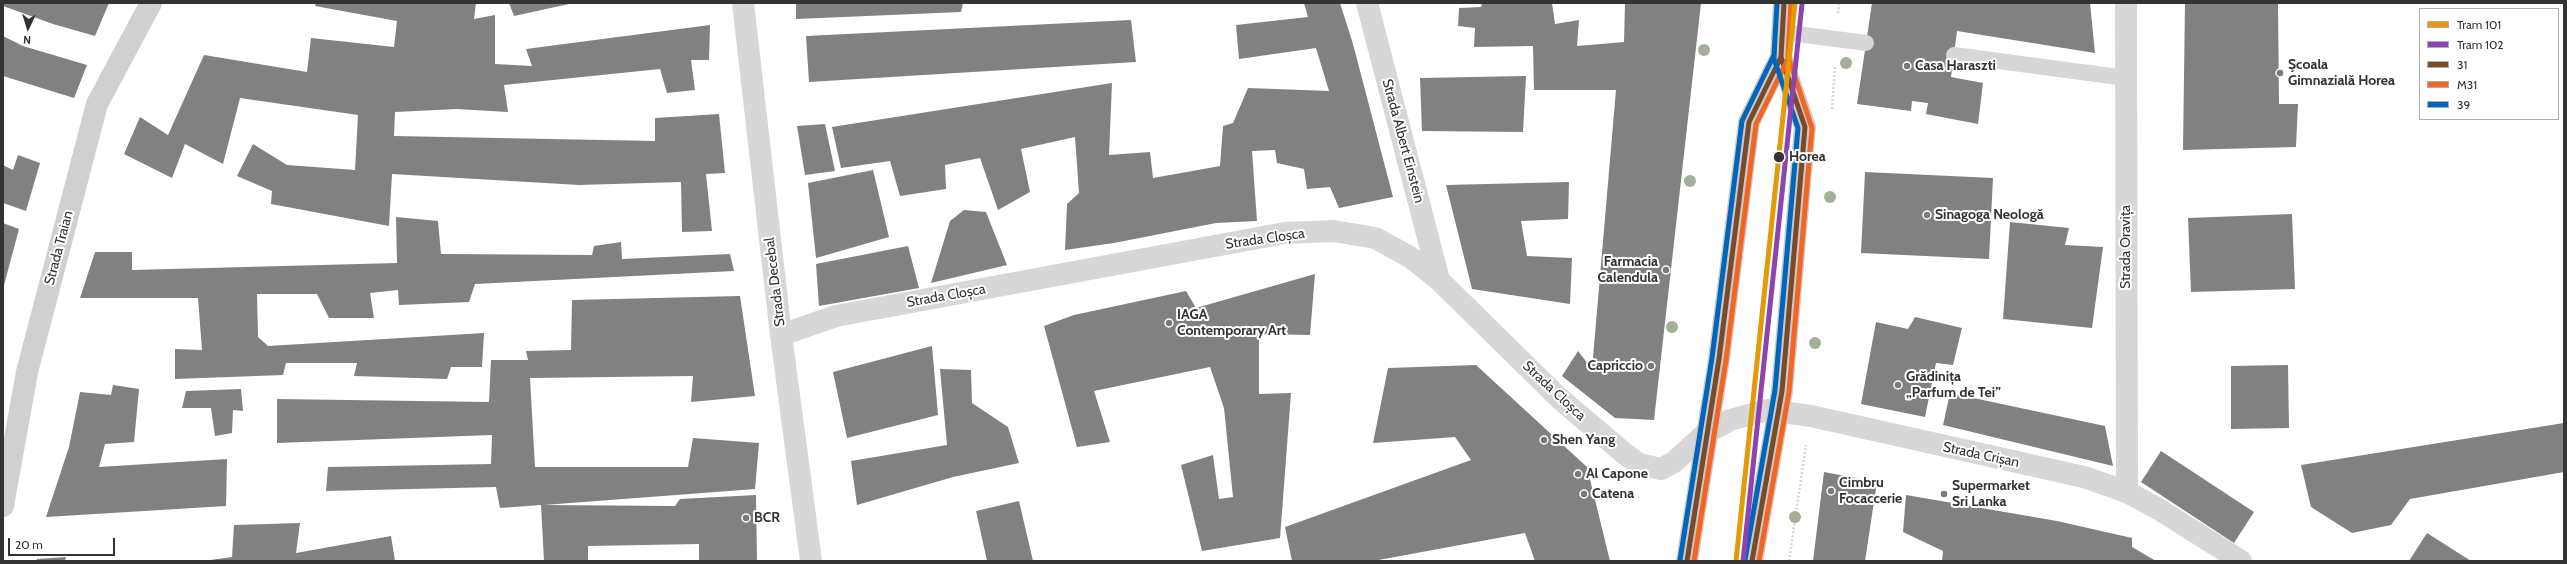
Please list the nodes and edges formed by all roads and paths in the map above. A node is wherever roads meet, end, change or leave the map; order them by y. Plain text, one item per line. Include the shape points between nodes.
1 (151, 3) edge
2 (743, 3) edge
3 (1366, 3) edge
4 (1784, 3) edge
5 (2126, 3) edge
6 (1782, 32) junction
7 (1866, 43) dead end
8 (1954, 55) dead end
9 (1781, 57) junction
10 (2126, 78) junction
11 (1440, 280) junction
12 (782, 335) junction
13 (1779, 412) junction
14 (1706, 433) junction
15 (2127, 492) junction
16 (3, 506) edge
17 (811, 561) edge
18 (1687, 561) edge
19 (1752, 561) edge
20 (2240, 561) edge

1 - 16 main road, Strada Traian via 97,104 27,372
2 - 12 street, Strada Decebal
3 - 11 street, Strada Albert Einstein
4 - 6 main road
5 - 10 street, Strada Oravița
6 - 7 lane
6 - 9 main road
8 - 10 lane
9 - 13 main road via 1805,127
9 - 14 main road via 1750,122 1721,342
10 - 15 street, Strada Oravița
11 - 12 street, Strada Cloșca via 1410,257 1375,238 1334,231 1285,233 836,316
11 - 14 street, Strada Cloșca via 1559,398 1639,464 1661,469 1674,462
12 - 17 street, Strada Decebal
13 - 14 street, Strada Crișan via 1767,410 1748,414
13 - 15 street, Strada Crișan via 1811,416 2084,477
13 - 19 main road
14 - 18 main road
15 - 20 street, Strada Crișan via 2192,528

